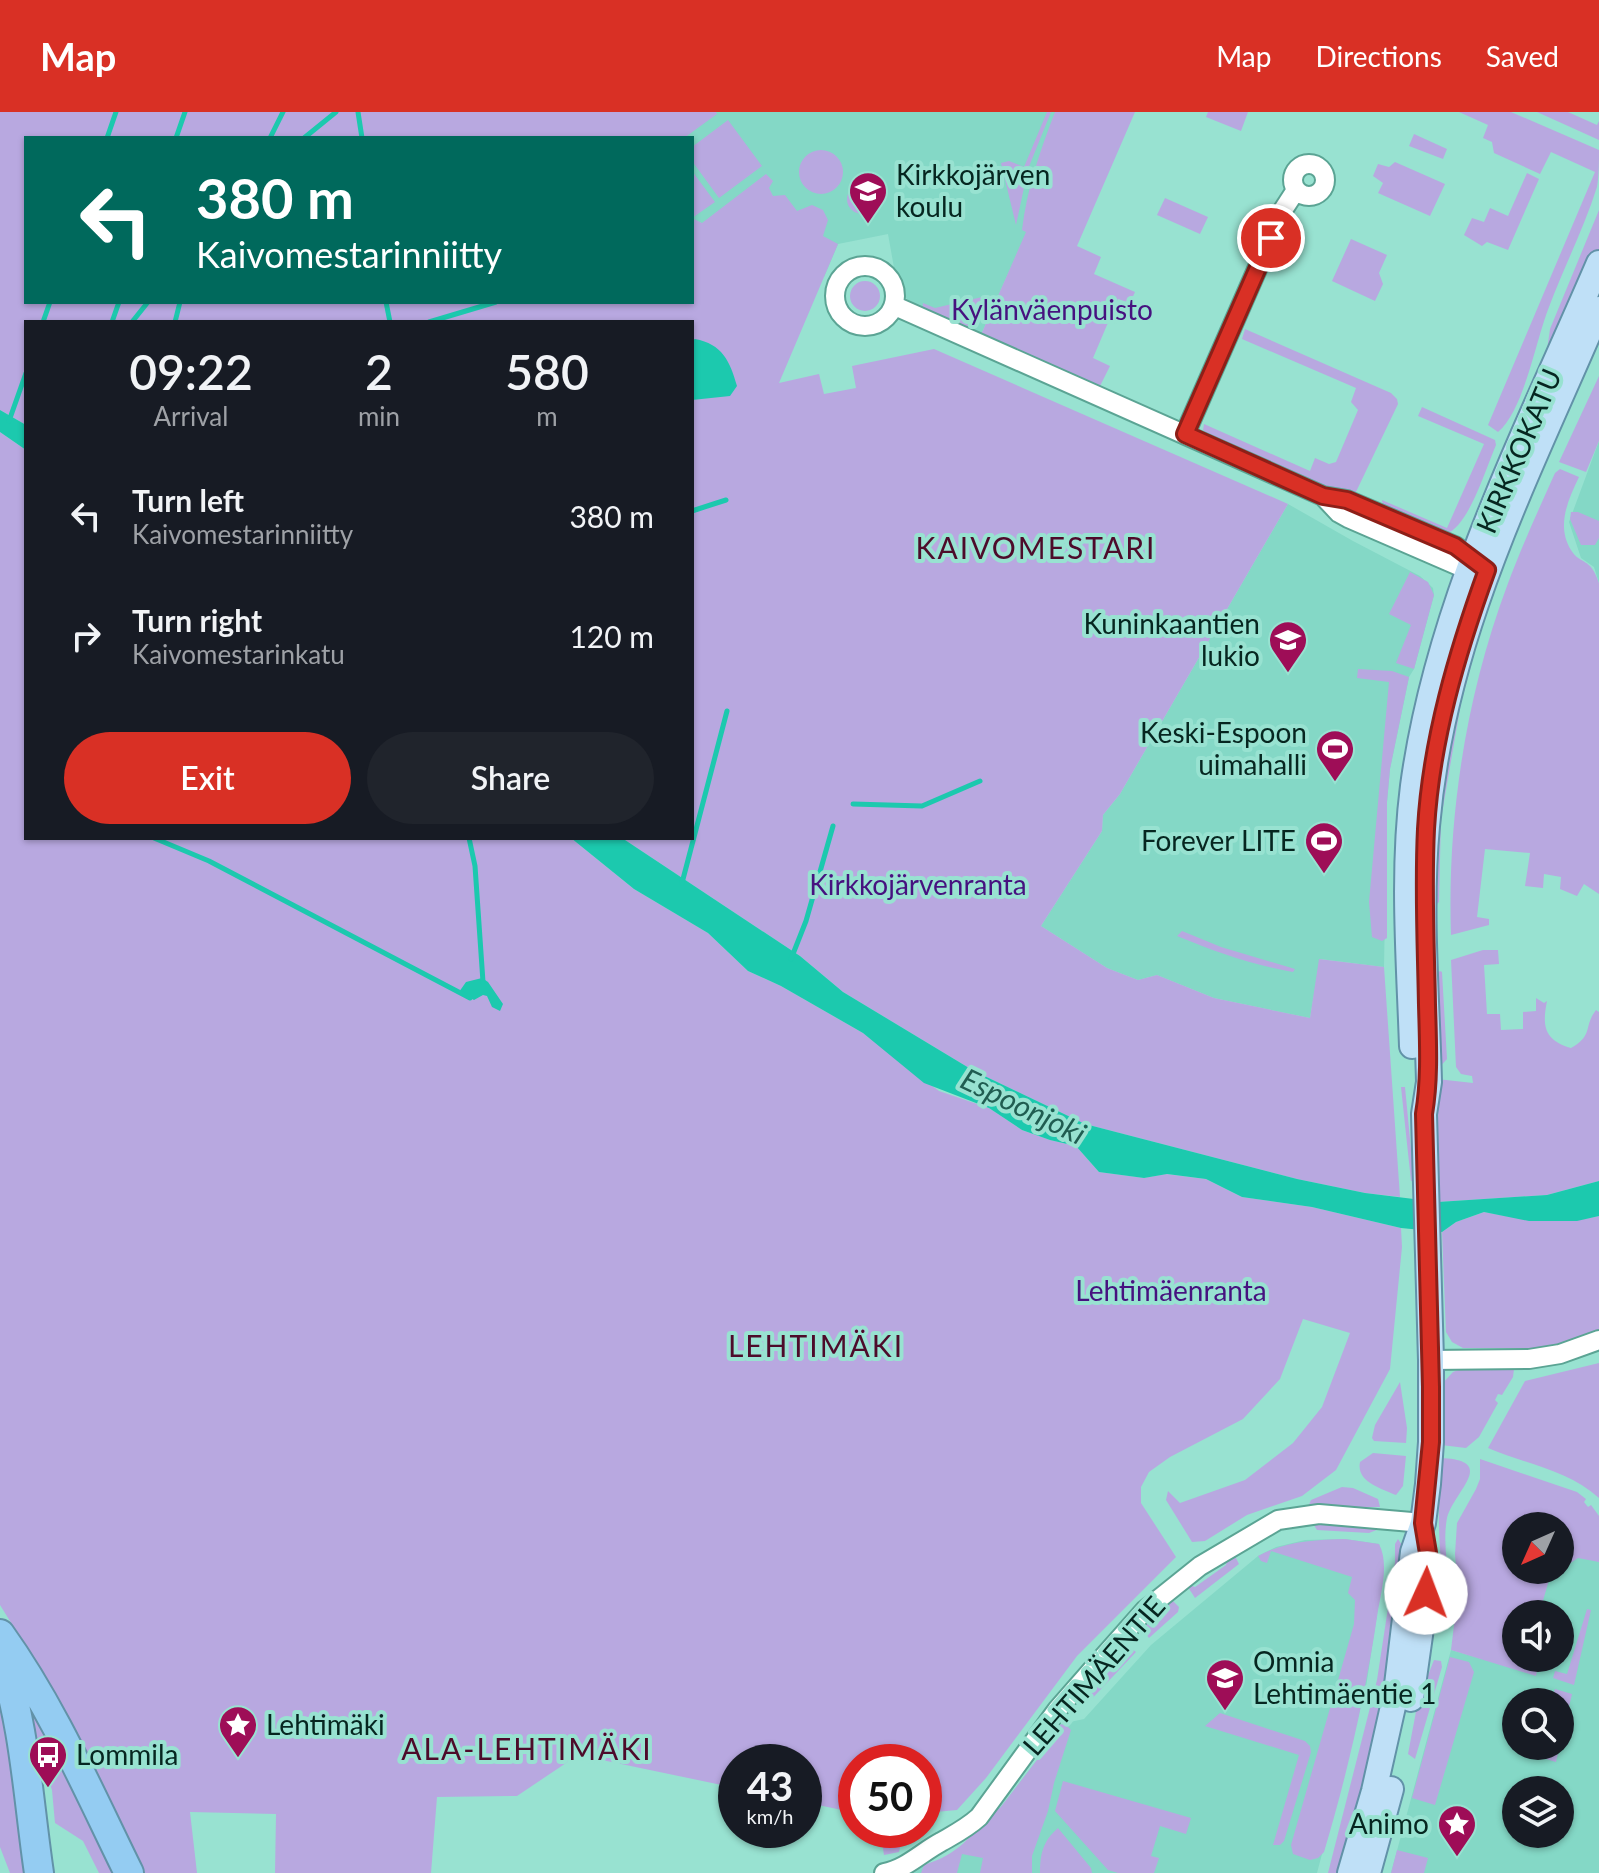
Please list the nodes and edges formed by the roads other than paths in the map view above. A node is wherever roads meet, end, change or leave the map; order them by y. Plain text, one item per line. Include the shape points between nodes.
1 (1296, 190) dead end
2 (1599, 263) edge
3 (895, 306) dead end
4 (1599, 309) edge
5 (1584, 340) edge
6 (1185, 434) junction
7 (1476, 566) junction
8 (1599, 1340) edge
9 (1431, 1360) junction
10 (1423, 1523) junction
11 (0, 1634) edge
12 (0, 1652) edge
13 (39, 1873) edge
14 (129, 1873) edge
15 (884, 1873) edge
16 (1350, 1873) edge
17 (1368, 1873) edge

1 - 6 street
2 - 5 main road, KIRKKOKATU
3 - 6 street
4 - 5 main road, KIRKKOKATU
5 - 7 main road, KIRKKOKATU
6 - 7 street via 1323,496 1347,500 1455,546
7 - 9 main road, KIRKKOKATU via 1442,647 1409,825 1413,1076 1424,1114
8 - 9 street via 1529,1359
9 - 10 main road, KIRKKOKATU via 1431,1442
10 - 15 street, LEHTIMÄENTIE via 1319,1514 1278,1520 1200,1566 1145,1610 1099,1662 979,1817
10 - 16 main road, KIRKKOKATU via 1413,1552 1388,1733
10 - 17 main road, KIRKKOKATU via 1428,1553 1418,1655 1390,1795
11 - 14 highway via 58,1727
12 - 13 highway via 20,1723

